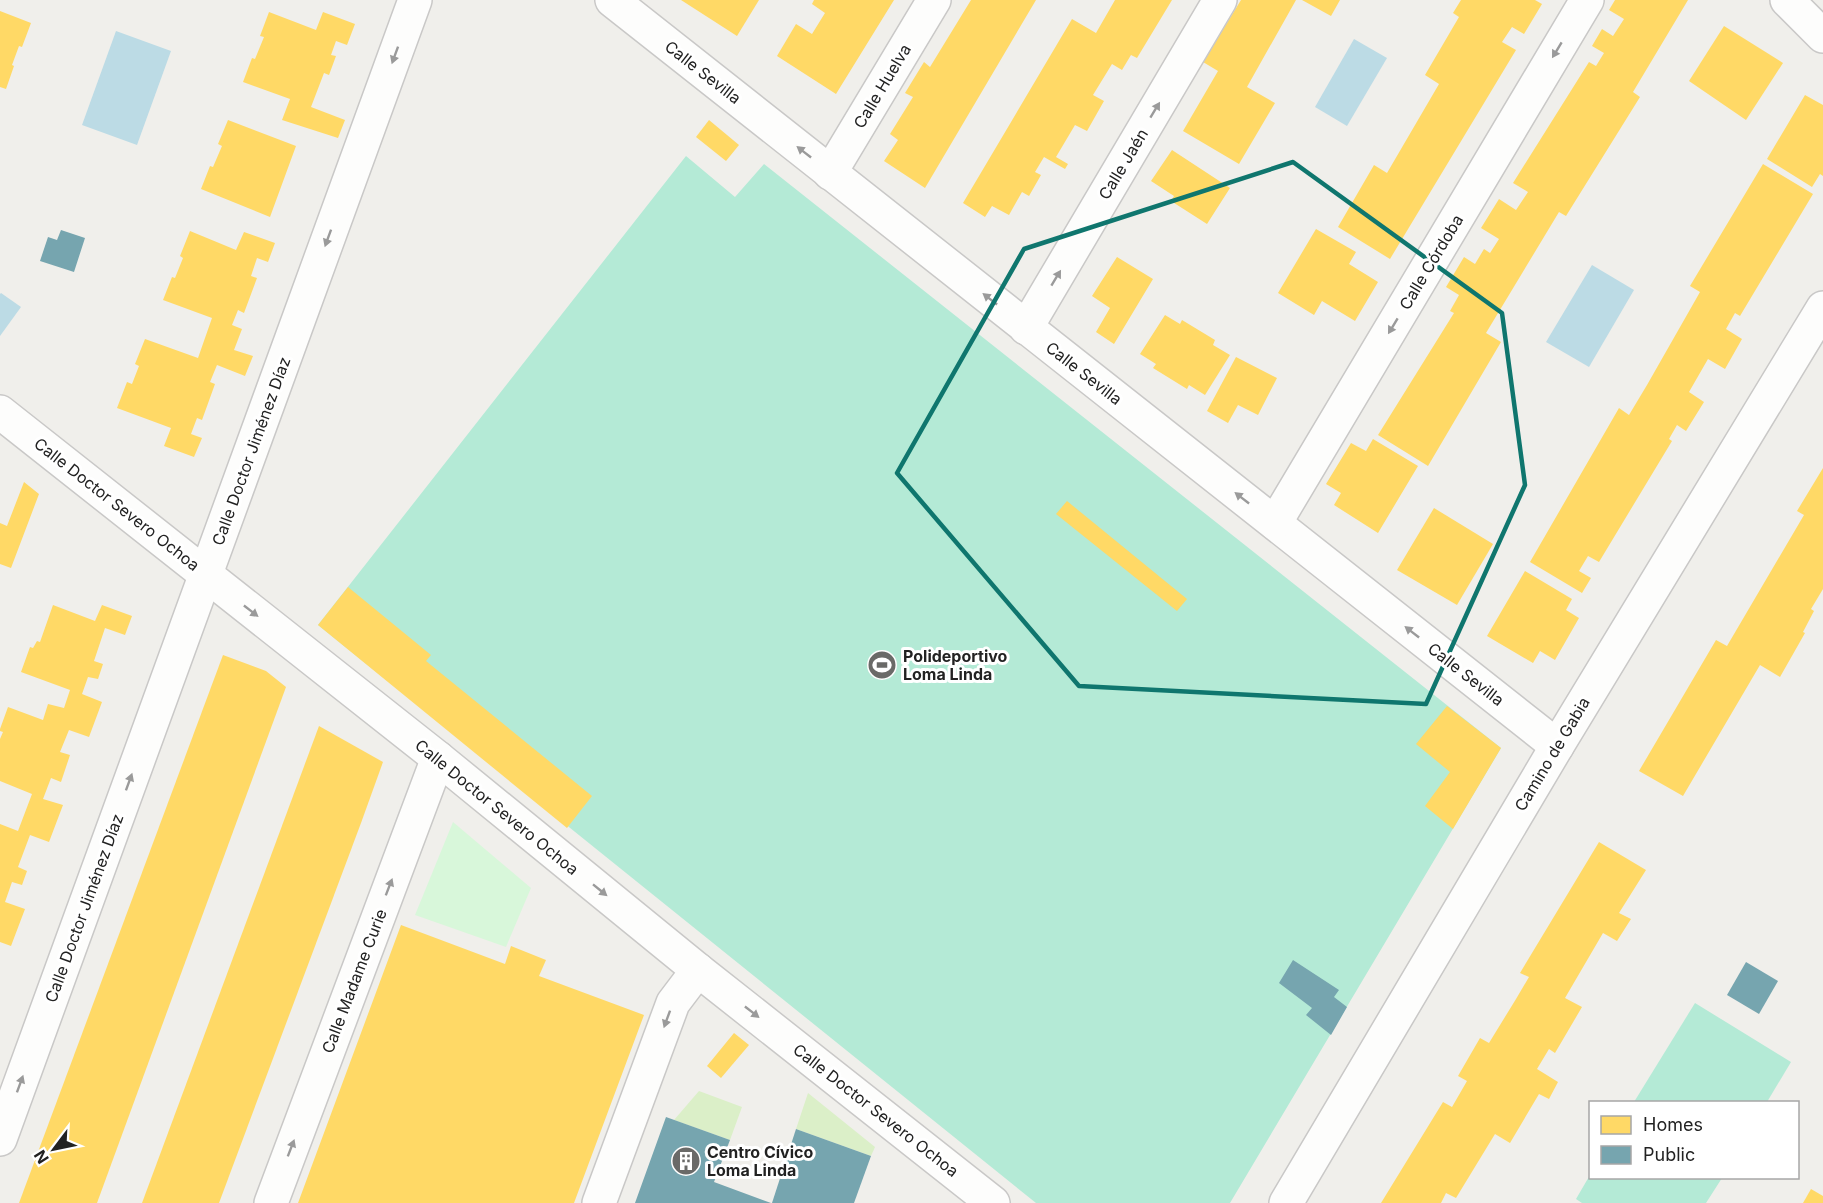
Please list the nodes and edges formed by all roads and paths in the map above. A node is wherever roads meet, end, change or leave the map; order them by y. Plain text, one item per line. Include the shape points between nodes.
1 (415, 0) edge
2 (612, 0) edge
3 (934, 0) edge
4 (1220, 0) edge
5 (1587, 0) edge
6 (1787, 0) edge
7 (643, 10) edge
8 (1823, 36) edge
9 (830, 173) junction
10 (1823, 308) edge
11 (1026, 328) junction
12 (0, 412) edge
13 (1275, 524) junction
14 (205, 575) junction
15 (1557, 746) junction
16 (438, 758) junction
17 (698, 970) junction
18 (0, 1139) edge
19 (271, 1203) edge
20 (599, 1203) edge
21 (993, 1203) edge
22 (1286, 1203) edge

1 -> 14 street, Calle Doctor Jiménez Díaz
2 - 7 street, Calle Sevilla
3 - 9 street, Calle Huelva
11 -> 4 street, Calle Jaén
5 -> 13 street, Calle Córdoba
6 - 8 street
9 -> 7 street, Calle Sevilla
11 -> 9 street, Calle Sevilla
10 - 15 street, Camino de Gabia
13 -> 11 street, Calle Sevilla
12 - 14 street, Calle Doctor Severo Ochoa
15 -> 13 street, Calle Sevilla
14 -> 16 street, Calle Doctor Severo Ochoa
18 -> 14 street, Calle Doctor Jiménez Díaz
15 - 22 street, Camino de Gabia
16 -> 17 street, Calle Doctor Severo Ochoa
19 -> 16 street, Calle Madame Curie
17 -> 20 street via 672,1003
17 -> 21 street, Calle Doctor Severo Ochoa

